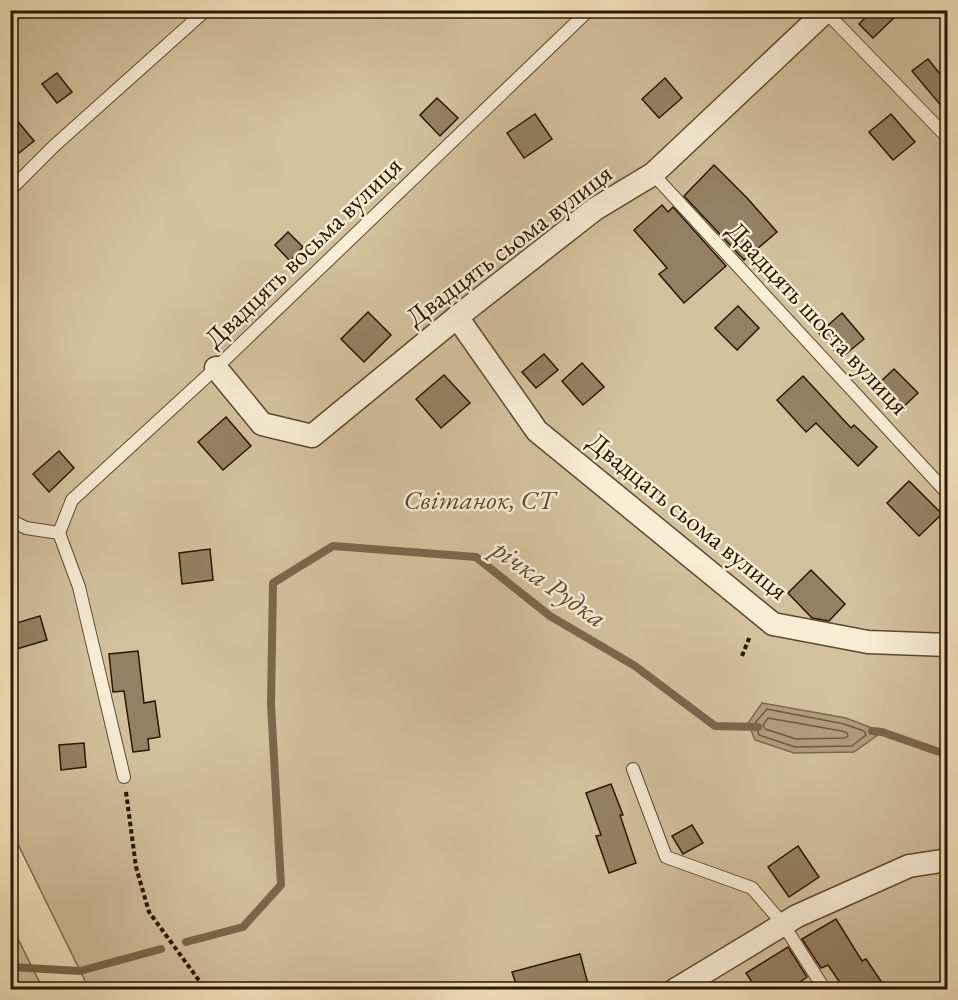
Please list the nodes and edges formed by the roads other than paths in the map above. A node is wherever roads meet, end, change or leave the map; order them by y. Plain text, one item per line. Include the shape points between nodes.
1 (206, 10) edge
2 (589, 10) edge
3 (826, 11) edge
4 (948, 138) edge
5 (653, 174) junction
6 (10, 190) edge
7 (457, 317) junction
8 (216, 368) junction
9 (948, 494) edge
10 (10, 520) edge
11 (59, 533) junction
12 (948, 645) edge
13 (633, 769) dead end
14 (124, 777) road end
15 (948, 860) edge
16 (783, 924) junction
17 (675, 990) edge
18 (825, 990) edge

1 - 6 lane
2 - 8 lane, Двадцять восьма вулиця
3 - 4 lane
3 - 5 street, Двадцять сьома вулиця
5 - 7 street, Двадцять сьома вулиця via 595,209
5 - 9 lane, Двадцять шоста вулиця
7 - 8 street, Двадцять сьома вулиця via 312,436 262,424
7 - 12 street, Двадцать сьома вулиця via 537,431 772,624 868,642
8 - 11 lane, Двадцять восьма вулиця via 72,500
10 - 11 lane via 26,528
11 - 14 lane via 79,587
13 - 16 lane via 666,857 752,888
15 - 16 street via 909,866
16 - 17 street
16 - 18 lane

